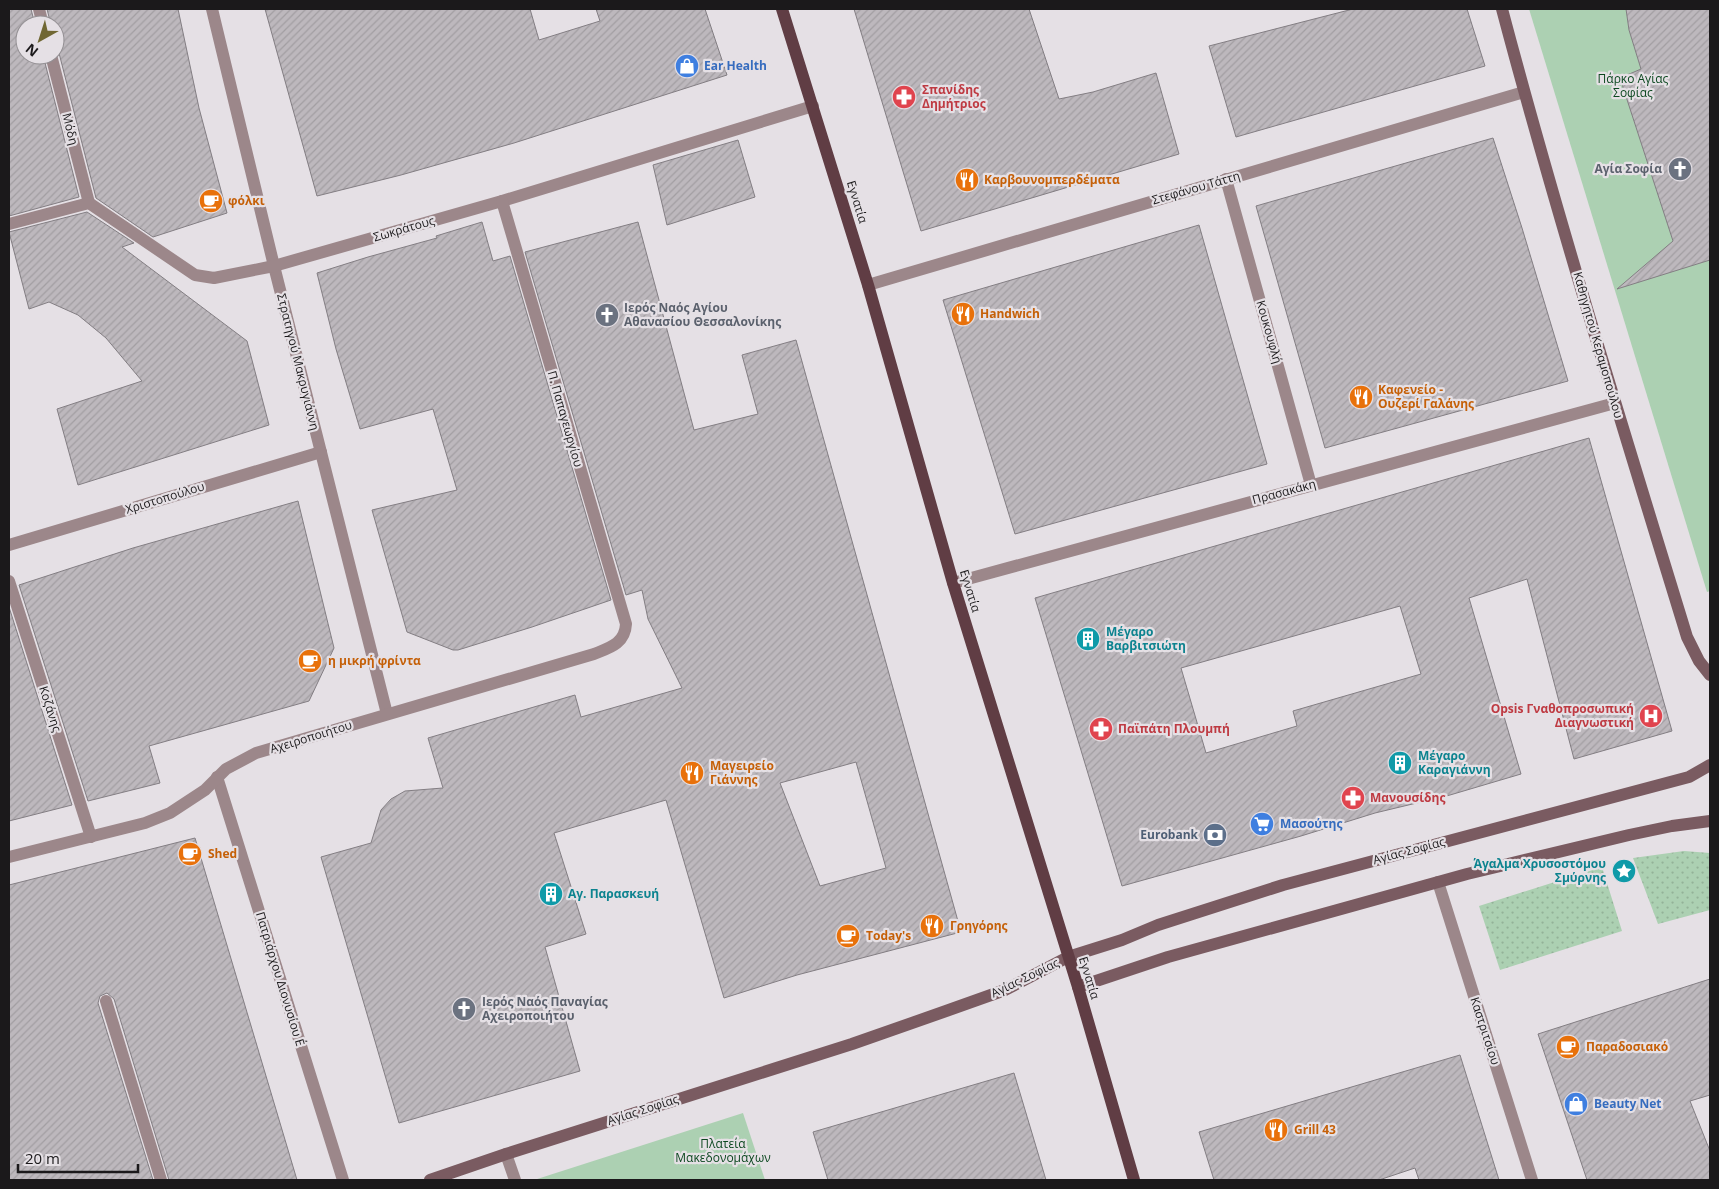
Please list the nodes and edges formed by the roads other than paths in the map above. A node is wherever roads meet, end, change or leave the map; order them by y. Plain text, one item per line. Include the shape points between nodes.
1 (212, 9) edge
2 (782, 9) edge
3 (1502, 9) edge
4 (54, 65) edge
5 (1524, 92) junction
6 (813, 106) junction
7 (1226, 179) junction
8 (502, 201) junction
9 (89, 202) junction
10 (9, 224) edge
11 (274, 266) junction
12 (868, 284) junction
13 (1615, 403) junction
14 (321, 452) junction
15 (1311, 485) junction
16 (9, 545) edge
17 (9, 581) edge
18 (953, 583) junction
19 (624, 636) joint
20 (1710, 674) edge
21 (387, 714) junction
22 (1710, 765) edge
23 (217, 777) junction
24 (1710, 821) edge
25 (91, 837) junction
26 (9, 857) edge
27 (1438, 882) junction
28 (1068, 957) junction
29 (1078, 987) junction
30 (106, 1001) dead end
31 (506, 1154) junction
32 (161, 1180) edge
33 (343, 1180) edge
34 (430, 1180) edge
35 (515, 1180) edge
36 (1134, 1180) edge
37 (1532, 1180) edge

1 - 11 street, Στρατηγού Μακρυγιάννη
2 - 6 main road, Εγνατία
3 - 5 main road, Καθηγητού Κεραμοπούλου
4 - 9 street, Μόδη
5 - 7 street, Στεφάνου Τάττη
5 - 13 main road, Καθηγητού Κεραμοπούλου
6 - 8 street, Σωκράτους
6 - 12 main road, Εγνατία
7 - 12 street, Στεφάνου Τάττη
7 - 15 street, Κουκουφλή
8 - 11 street, Σωκράτους
8 - 19 street, Π. Παπαγεωργίου via 626,624
9 - 10 street
9 - 11 street, Σωκράτους via 195,274 214,278
11 - 14 street, Στρατηγού Μακρυγιάννη
12 - 18 main road, Εγνατία
13 - 15 street, Πρασακάκη
13 - 20 main road, Καθηγητού Κεραμοπούλου via 1687,637
14 - 16 street, Χριστοπούλου
14 - 21 street, Στρατηγού Μακρυγιάννη
15 - 18 street, Πρασακάκη
17 - 25 street, Κοζάνης
18 - 28 main road, Εγνατία
19 - 21 street, Αχειροποιήτου via 612,647 594,654
21 - 23 street, Αχειροποιήτου via 256,753
22 - 28 main road, Αγίας Σοφίας via 1689,777 1283,885
23 - 25 street, Αχειροποιήτου via 205,790 170,813
23 - 33 street, Πατριάρχου Διονυσίου Ε΄
24 - 27 main road via 1629,835
25 - 26 street, Αχειροποιήτου
27 - 29 main road via 1168,957
27 - 37 street, Καστριτσίου
28 - 29 main road, Εγνατία
28 - 31 main road, Αγίας Σοφίας via 1005,990 927,1018
29 - 36 main road, Εγνατία
30 - 32 street
31 - 34 main road, Αγίας Σοφίας
31 - 35 street

